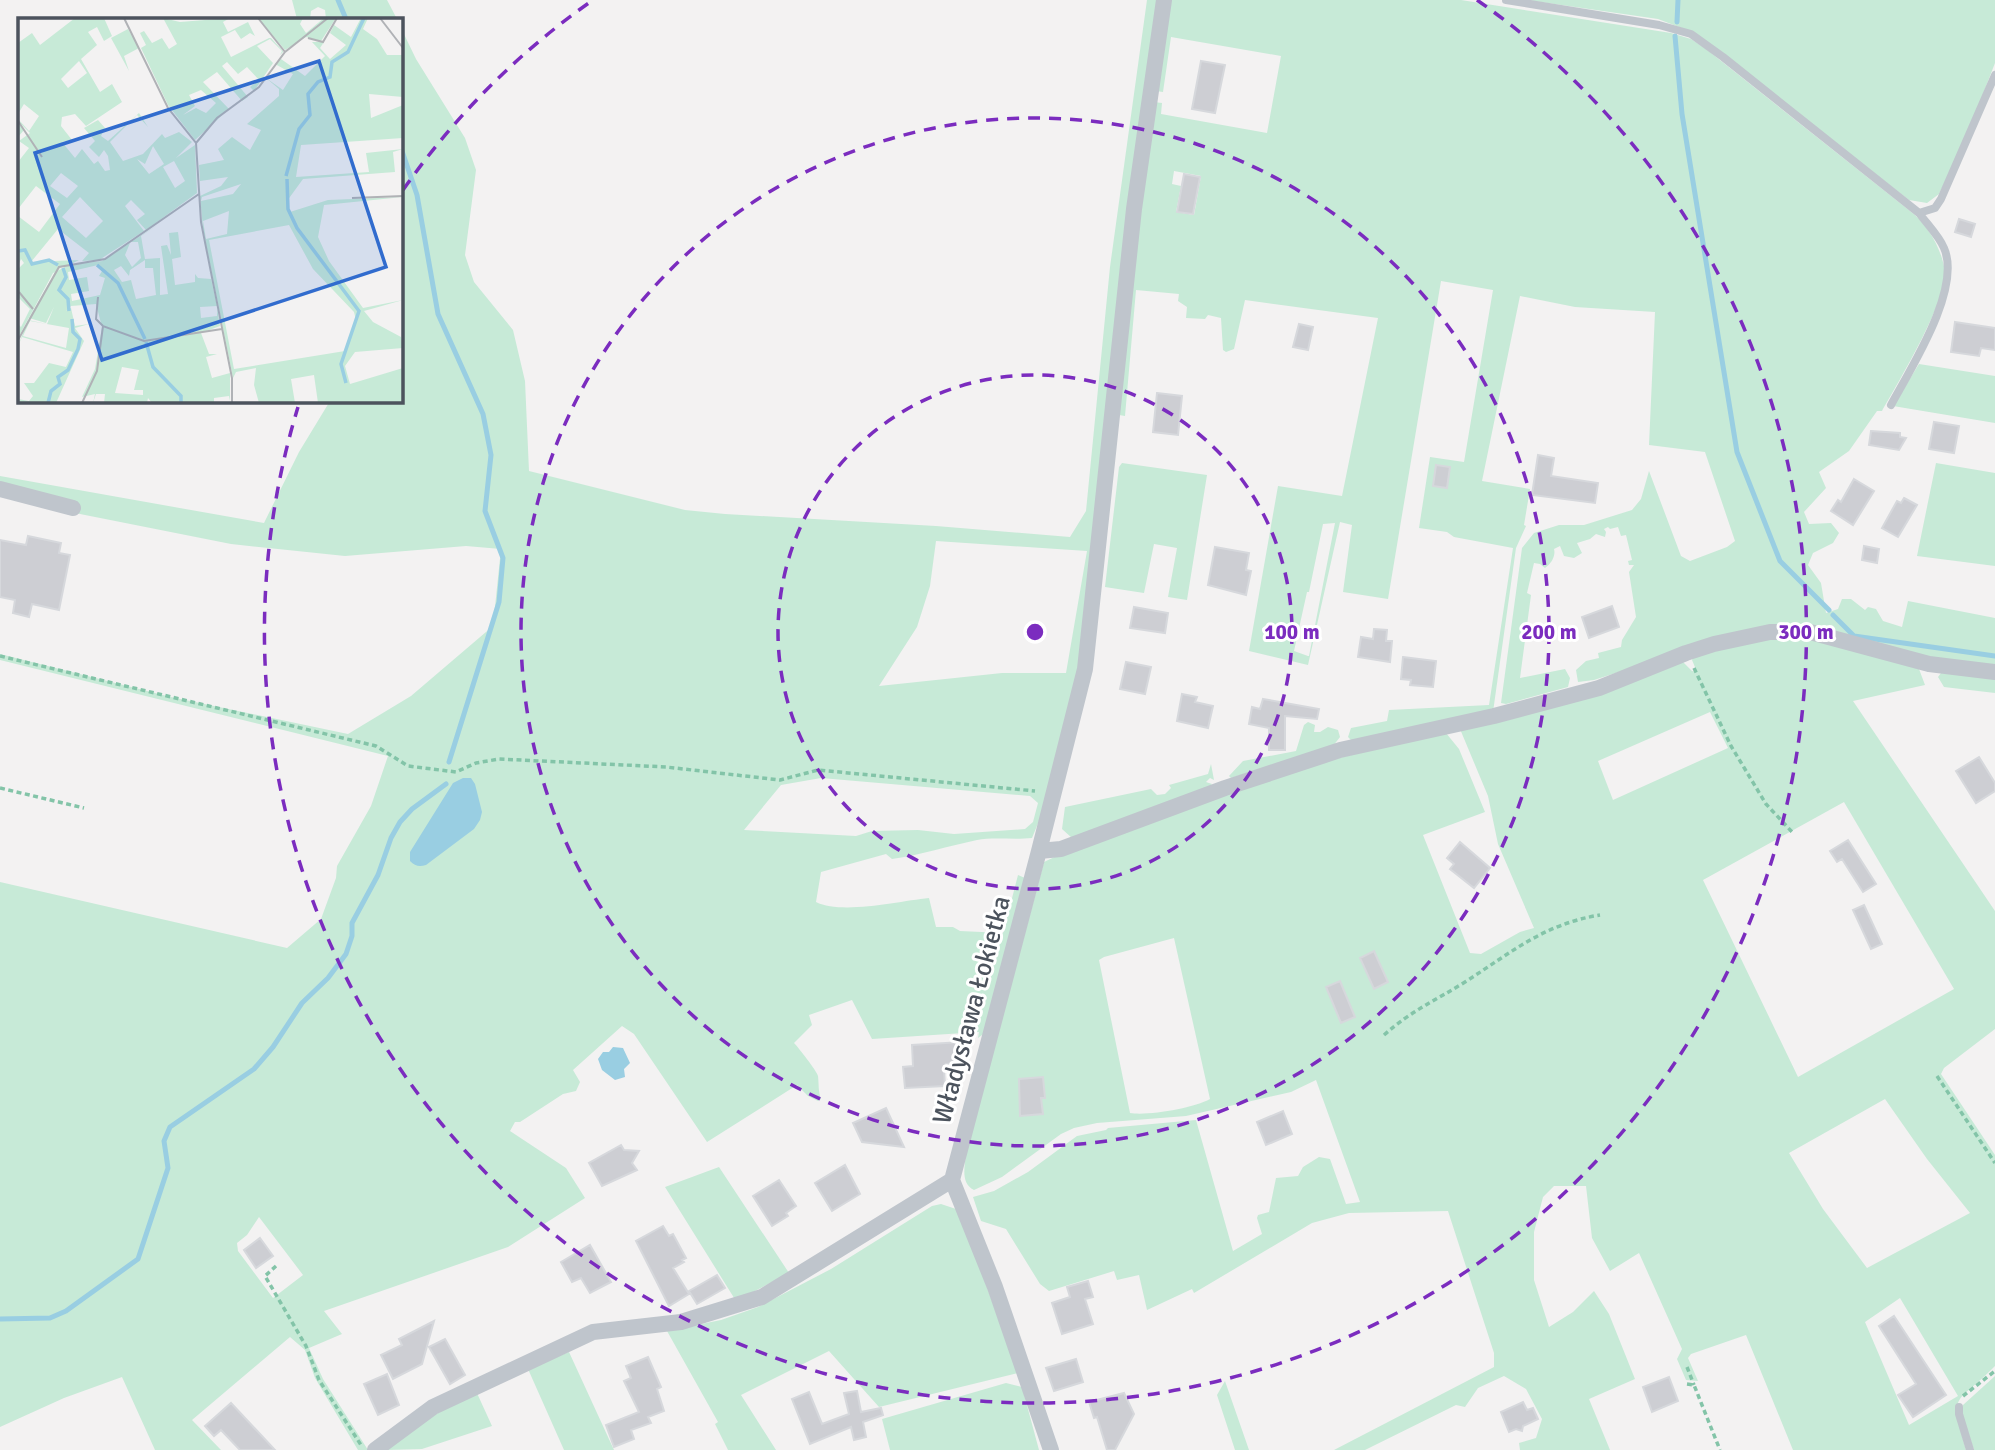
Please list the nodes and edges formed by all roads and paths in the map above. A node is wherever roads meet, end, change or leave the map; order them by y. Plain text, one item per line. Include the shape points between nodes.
1 (1164, 0) edge
2 (1506, 0) edge
3 (1995, 75) edge
4 (1919, 213) junction
5 (1891, 404) dead end
6 (0, 489) edge
7 (73, 508) dead end
8 (1686, 653) junction
9 (0, 656) edge
10 (1995, 672) edge
11 (0, 788) edge
12 (1035, 791) dead end
13 (84, 808) dead end
14 (1793, 834) dead end
15 (1040, 851) junction
16 (1600, 915) dead end
17 (1384, 1035) dead end
18 (1937, 1076) dead end
19 (1995, 1163) edge
20 (952, 1181) junction
21 (276, 1266) dead end
22 (1687, 1367) dead end
23 (1995, 1371) edge
24 (1687, 1384) dead end
25 (1694, 1385) junction
26 (1959, 1407) joint
27 (364, 1450) edge
28 (375, 1450) edge
29 (1051, 1450) edge
30 (1720, 1450) edge
31 (1970, 1450) edge

1 - 15 street, Władysława Łokietka via 1134,209 1085,668
2 - 4 lane via 1691,34
3 - 4 lane via 1941,200 1935,208
4 - 5 lane via 1944,247 1949,268 1930,333
6 - 7 street
8 - 10 street via 1770,632 1810,632 1929,664
8 - 14 path via 1731,746 1766,804
8 - 15 street via 1599,688 1339,750 1061,849
9 - 12 path via 376,746 408,766 456,772 499,759 666,767 780,780 818,770
11 - 13 path
15 - 20 street, Władysława Łokietka
16 - 17 path via 1537,934 1406,1016
18 - 19 path
20 - 28 street via 762,1297 681,1321 593,1332 433,1406
20 - 29 street via 995,1287
21 - 27 path via 265,1276 306,1346 319,1380
22 - 25 path
23 - 26 path via 1960,1399
24 - 25 path
25 - 30 path
26 - 31 lane

